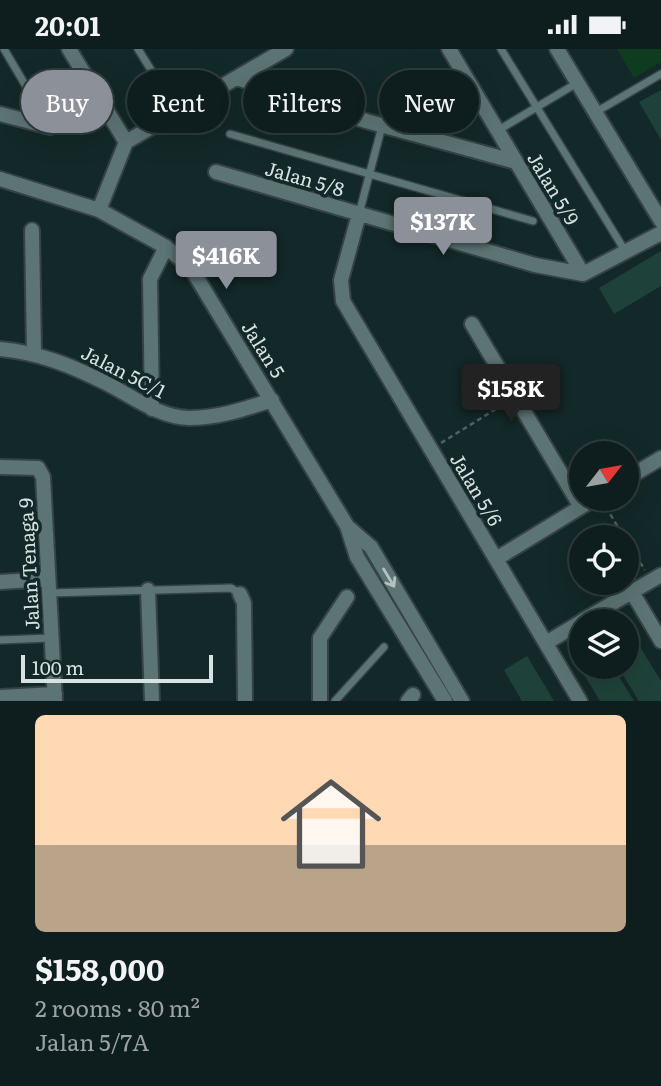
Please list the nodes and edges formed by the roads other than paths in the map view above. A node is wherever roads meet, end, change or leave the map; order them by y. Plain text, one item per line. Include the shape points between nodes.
1 (4, 49) edge
2 (69, 49) edge
3 (138, 49) edge
4 (286, 49) edge
5 (449, 49) edge
6 (501, 49) edge
7 (557, 49) edge
8 (151, 70) edge
9 (661, 74) edge
10 (21, 78) edge
11 (237, 78) junction
12 (577, 82) junction
13 (229, 83) edge
14 (536, 108) junction
15 (596, 112) junction
16 (0, 114) edge
17 (21, 119) edge
18 (379, 124) edge
19 (498, 131) junction
20 (142, 133) edge
21 (380, 133) edge
22 (411, 133) edge
23 (230, 134) dead end
24 (126, 142) junction
25 (516, 162) junction
26 (216, 172) dead end
27 (369, 174) junction
28 (0, 179) edge
29 (99, 210) junction
30 (359, 214) junction
31 (533, 221) dead end
32 (661, 221) edge
33 (32, 230) dead end
34 (661, 233) edge
35 (166, 247) junction
36 (627, 254) junction
37 (583, 274) junction
38 (472, 324) dead end
39 (0, 349) edge
40 (34, 352) junction
41 (272, 400) junction
42 (152, 409) junction
43 (661, 458) edge
44 (0, 467) edge
45 (639, 471) edge
46 (569, 487) edge
47 (574, 511) edge
48 (346, 526) junction
49 (496, 559) junction
50 (656, 578) edge
51 (0, 582) edge
52 (49, 586) junction
53 (639, 588) edge
54 (148, 590) junction
55 (240, 594) joint
56 (627, 595) edge
57 (634, 595) edge
58 (346, 597) dead end
59 (604, 609) edge
60 (569, 630) edge
61 (52, 638) junction
62 (0, 640) edge
63 (661, 641) edge
64 (546, 643) junction
65 (384, 647) dead end
66 (0, 697) edge
67 (55, 697) edge
68 (152, 701) edge
69 (245, 701) edge
70 (320, 701) edge
71 (335, 701) edge
72 (445, 701) edge
73 (462, 701) edge
74 (580, 701) edge

1 - 10 lane
2 - 24 street
3 - 8 lane
4 - 11 street
5 - 19 street, Jalan 5/9
6 - 14 lane
7 - 12 street
9 - 15 lane
11 - 13 street
11 - 18 street
12 - 14 lane
12 - 15 street
14 - 19 lane
14 - 36 lane
15 - 32 street
16 - 17 street
19 - 25 street, Jalan 5/9
20 - 24 street
21 - 27 lane
22 - 25 street
23 - 27 lane
24 - 29 street
25 - 37 street, Jalan 5/9
26 - 30 street, Jalan 5/8
27 - 30 lane
27 - 31 lane
28 - 29 street, Jalan 5
29 - 35 street, Jalan 5
30 - 37 street, Jalan 5/8 via 535,265
30 - 49 street, Jalan 5/6 via 341,280 343,301
33 - 40 street
34 - 36 street
35 - 41 street, Jalan 5 via 191,268
35 - 42 street via 150,279
36 - 37 street
38 - 46 street
39 - 40 street, Jalan 5C/1
40 - 42 street, Jalan 5C/1 via 72,366
41 - 42 street, Jalan 5C/1 via 188,418
41 - 48 street, Jalan 5
43 - 45 street
44 - 52 street, Jalan Tenaga 9 via 38,468 43,477
47 - 49 street
48 - 72 street, Jalan 5 via 357,557
48 -> 73 street, Jalan 5 via 371,547
49 - 64 street, Jalan 5/6
50 - 53 street
51 - 52 street
52 - 54 lane
52 - 61 street, Jalan Tenaga 9
54 - 55 lane via 231,588
54 - 68 street
55 - 69 street via 244,603
56 - 59 street
57 - 63 street
58 - 70 street via 320,638
60 - 64 street
61 - 62 lane
61 - 67 street, Jalan Tenaga 9
64 - 74 street, Jalan 5/6
65 - 71 lane
66 - 67 street

